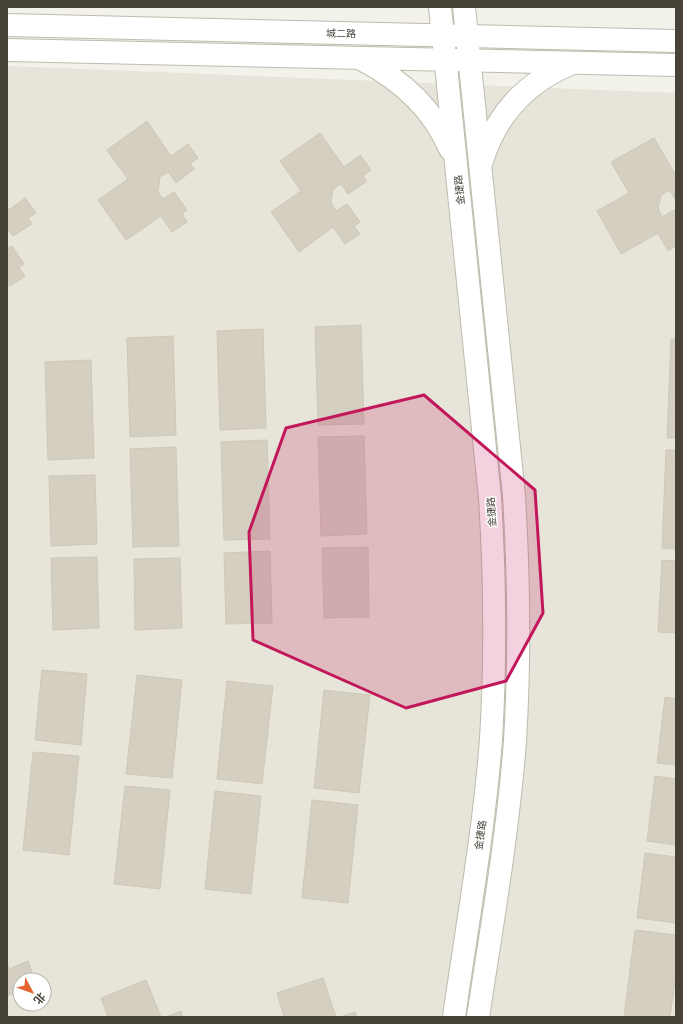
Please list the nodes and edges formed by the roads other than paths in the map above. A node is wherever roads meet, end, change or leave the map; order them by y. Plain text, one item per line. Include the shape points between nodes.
1 (440, 7) edge
2 (464, 7) edge
3 (7, 25) edge
4 (443, 36) junction
5 (467, 36) junction
6 (676, 41) edge
7 (7, 50) edge
8 (359, 58) junction
9 (446, 60) junction
10 (470, 60) junction
11 (573, 63) junction
12 (676, 65) edge
13 (456, 163) junction
14 (480, 166) junction
15 (454, 1017) edge
16 (478, 1017) edge

1 - 4 street, 金捷路
2 - 5 street
3 - 4 street, 城二路
4 - 5 street, 城二路
4 - 9 street, 金捷路
5 - 6 street, 城二路
5 - 10 street
7 - 8 street
8 - 9 street
8 - 13 street via 377,67 411,92 438,125
9 - 10 street
9 - 13 street, 金捷路
10 - 11 street
10 - 14 street
11 - 12 street
11 - 14 street via 541,79 514,102 493,132
13 - 15 street, 金捷路 via 490,498 495,619 493,694 485,793
14 - 16 street via 514,496 519,618 518,680 509,803

